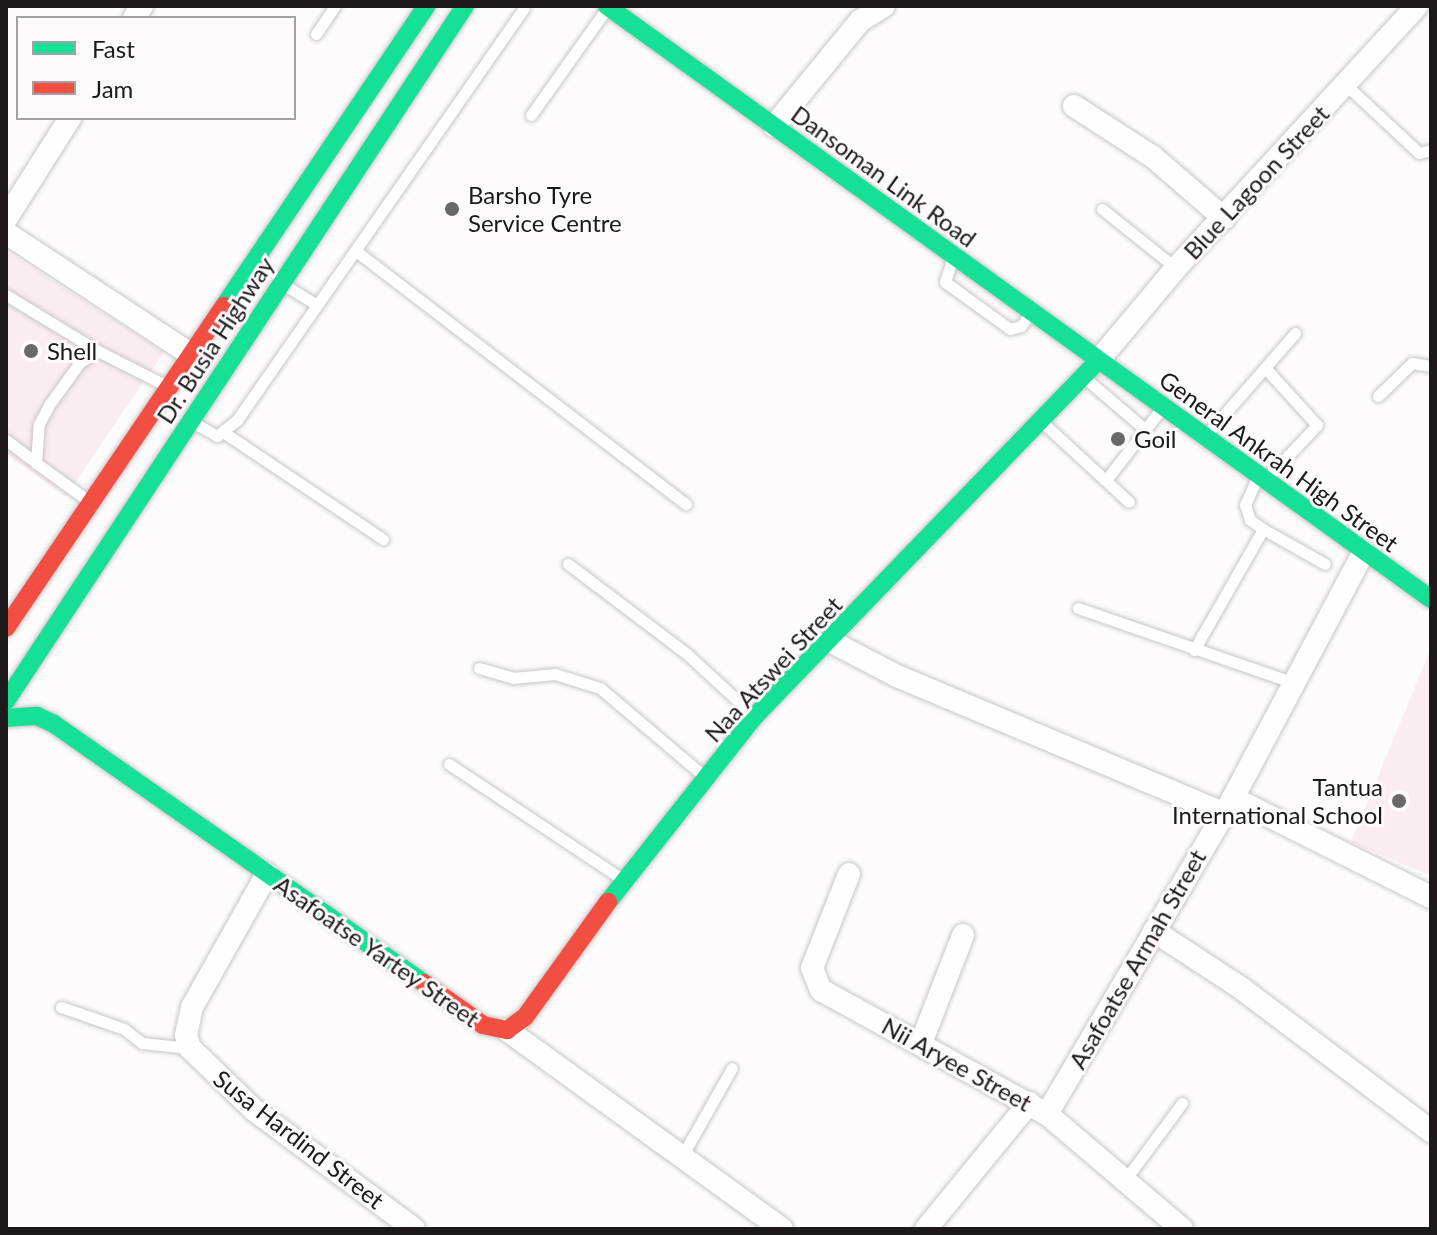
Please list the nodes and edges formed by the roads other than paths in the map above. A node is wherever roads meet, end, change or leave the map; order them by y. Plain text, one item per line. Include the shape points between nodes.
1 (335, 6) edge
2 (465, 6) edge
3 (583, 6) edge
4 (884, 6) edge
5 (1417, 6) edge
6 (524, 8) edge
7 (604, 10) edge
8 (418, 12) edge
9 (316, 34) dead end
10 (1345, 84) junction
11 (1074, 106) dead end
12 (531, 115) dead end
13 (69, 120) edge
14 (774, 126) junction
15 (1431, 150) edge
16 (1102, 209) dead end
17 (1224, 218) junction
18 (6, 219) edge
19 (6, 233) edge
20 (356, 251) junction
21 (954, 256) junction
22 (1176, 268) junction
23 (281, 282) junction
24 (6, 295) edge
25 (317, 305) junction
26 (1032, 313) junction
27 (1295, 333) dead end
28 (98, 351) junction
29 (190, 354) junction
30 (1431, 366) edge
31 (1091, 369) junction
32 (1266, 369) junction
33 (169, 387) junction
34 (1378, 396) dead end
35 (1163, 407) junction
36 (190, 421) junction
37 (1042, 421) junction
38 (1146, 430) junction
39 (226, 434) junction
40 (1204, 437) junction
41 (6, 440) edge
42 (36, 463) junction
43 (1262, 478) junction
44 (1106, 480) junction
45 (1129, 502) dead end
46 (92, 503) junction
47 (686, 504) dead end
48 (1263, 529) junction
49 (383, 539) dead end
50 (1364, 552) junction
51 (568, 564) dead end
52 (1325, 564) dead end
53 (1431, 599) edge
54 (1078, 608) dead end
55 (6, 628) edge
56 (832, 642) junction
57 (1194, 650) junction
58 (479, 668) dead end
59 (1294, 683) junction
60 (6, 701) edge
61 (755, 716) junction
62 (6, 718) edge
63 (449, 764) dead end
64 (706, 777) junction
65 (1228, 806) junction
66 (267, 874) junction
67 (849, 874) dead end
68 (624, 880) junction
69 (1431, 897) edge
70 (1154, 931) junction
71 (963, 935) dead end
72 (61, 1007) dead end
73 (507, 1030) junction
74 (921, 1043) junction
75 (190, 1048) junction
76 (732, 1068) dead end
77 (1182, 1103) dead end
78 (1038, 1108) junction
79 (1431, 1131) edge
80 (681, 1158) junction
81 (1125, 1180) junction
82 (414, 1229) edge
83 (782, 1229) edge
84 (926, 1229) edge
85 (1182, 1229) edge

1 - 9 lane
2 - 23 main road, Dr. Busia Highway
3 - 7 main road, Dansoman Link Road
4 - 14 street via 860,21
5 - 10 street, Blue Lagoon Street
6 - 20 lane
7 - 12 lane
7 - 14 main road, Dansoman Link Road
8 - 29 main road, Dr. Busia Highway
10 - 15 lane via 1419,153
10 - 17 street, Blue Lagoon Street
11 - 17 street via 1153,157
13 - 18 street
14 - 21 main road, Dansoman Link Road
16 - 22 lane
17 - 22 street, Blue Lagoon Street
19 - 29 street
20 - 25 lane
20 - 47 lane
21 - 26 main road, Dansoman Link Road
21 - 26 lane via 945,282 1010,329 1021,326
22 - 31 street, Blue Lagoon Street
23 - 25 lane
23 - 36 main road, Dr. Busia Highway
24 - 28 lane
25 - 39 lane
26 - 31 main road, Dansoman Link Road
27 - 32 lane
28 - 33 lane
28 - 42 lane via 80,362 49,405 39,424
29 - 33 main road, Dr. Busia Highway
30 - 34 lane via 1412,363
31 - 35 main road, General Ankrah High Street
31 - 37 main road, Naa Atswei Street
31 - 38 lane
32 - 40 lane
32 - 43 lane via 1317,425
33 - 46 main road, Dr. Busia Highway
35 - 38 lane
35 - 40 main road, General Ankrah High Street
36 - 39 lane via 217,436
36 - 60 main road, Dr. Busia Highway
37 - 44 lane
37 - 56 main road, Naa Atswei Street
38 - 44 lane
39 - 49 lane
40 - 43 main road, General Ankrah High Street
41 - 42 lane
42 - 46 lane
43 - 48 lane via 1245,505 1250,520
43 - 50 main road, General Ankrah High Street
44 - 45 lane
46 - 55 main road, Dr. Busia Highway
48 - 52 lane
48 - 57 lane
50 - 53 main road, General Ankrah High Street
50 - 59 street, Asafoatse Armah Street
51 - 61 lane via 687,654
54 - 57 lane
56 - 61 main road, Naa Atswei Street
56 - 65 street via 897,676
57 - 59 lane
58 - 64 lane via 513,678 555,674 600,688
59 - 65 street, Asafoatse Armah Street
61 - 64 main road, Naa Atswei Street
62 - 66 main road, Asafoatse Yartey Street via 37,716 54,724
63 - 68 lane
64 - 68 main road, Naa Atswei Street
65 - 69 street
65 - 70 street, Asafoatse Armah Street
66 - 73 main road, Asafoatse Yartey Street via 483,1025
66 - 75 street via 192,1007 186,1035
67 - 74 street, Nii Aryee Street via 812,968 813,979 821,990
68 - 73 main road, Naa Atswei Street via 525,1017
70 - 78 street, Asafoatse Armah Street
70 - 79 street via 1241,988
71 - 74 street
72 - 75 lane via 124,1029 151,1046
73 - 80 street, Asafoatse Yartey Street
74 - 78 street, Nii Aryee Street
75 - 82 street, Susa Hardind Street via 254,1110
76 - 80 lane
77 - 81 lane
78 - 81 street, Nii Aryee Street
78 - 84 street, Asafoatse Armah Street
80 - 83 street, Asafoatse Yartey Street
81 - 85 street, Nii Aryee Street

